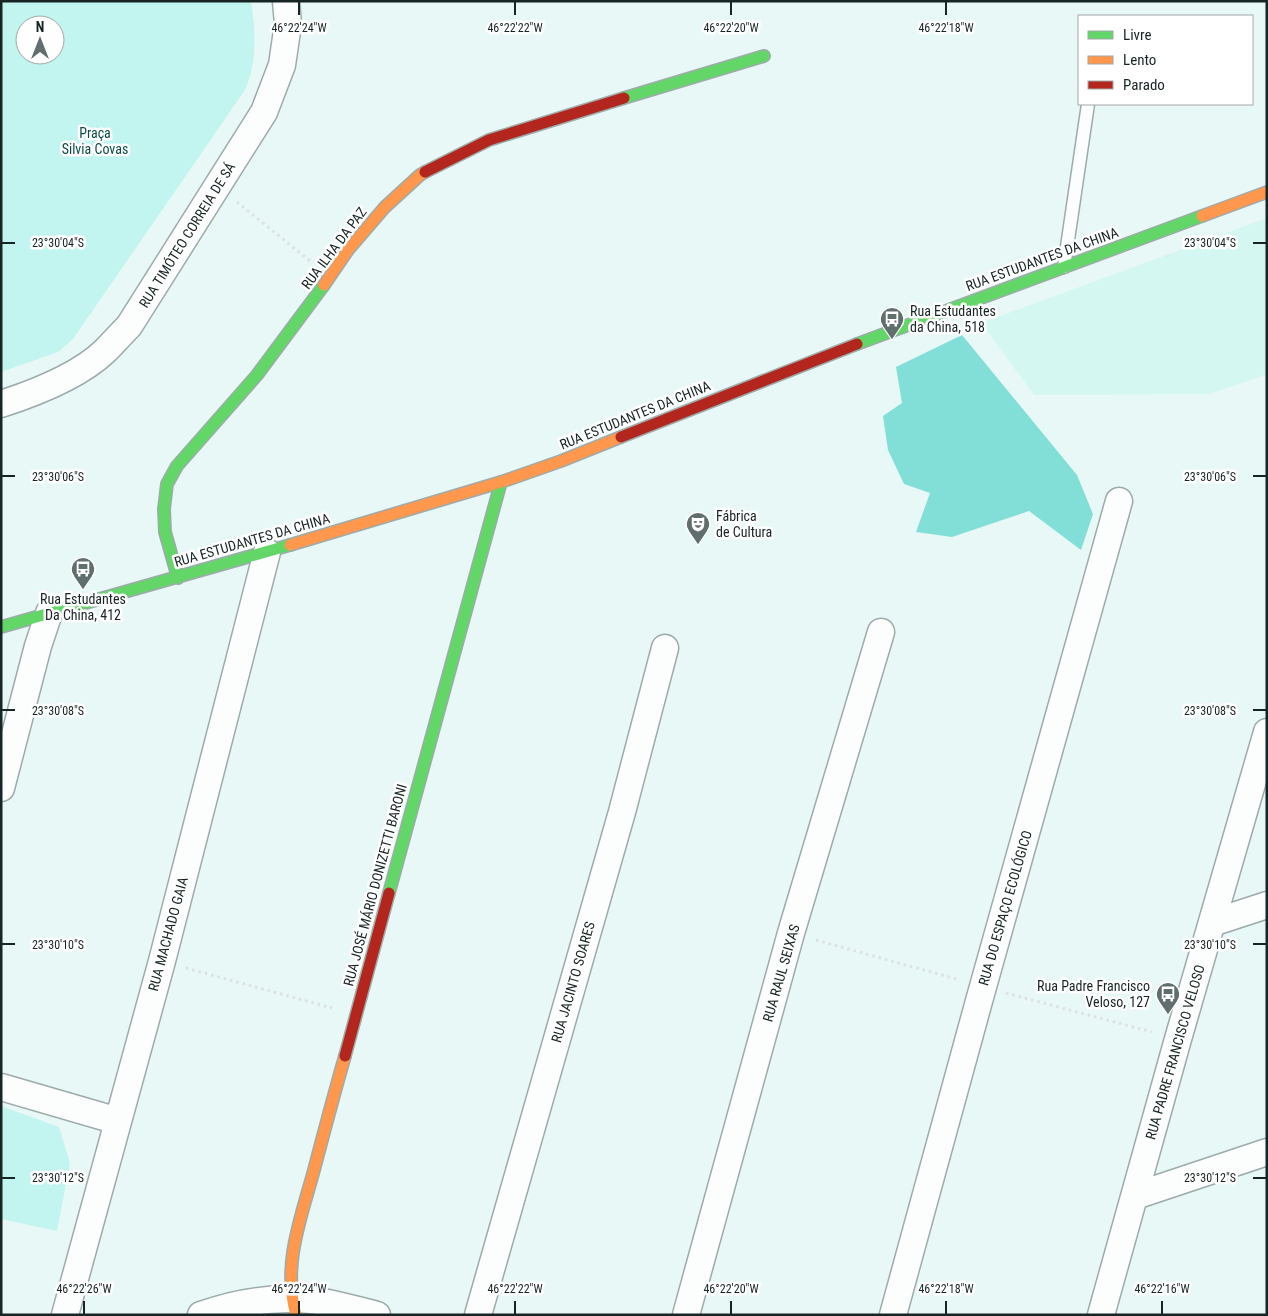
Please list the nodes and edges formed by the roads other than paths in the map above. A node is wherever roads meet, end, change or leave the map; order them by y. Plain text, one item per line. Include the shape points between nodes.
1 (286, 1) edge
2 (764, 56) dead end
3 (1088, 105) edge
4 (1267, 192) edge
5 (1064, 267) junction
6 (1, 404) edge
7 (501, 482) junction
8 (1119, 501) dead end
9 (267, 552) junction
10 (178, 578) junction
11 (49, 613) junction
12 (1, 627) edge
13 (881, 632) dead end
14 (665, 648) dead end
15 (1267, 732) edge
16 (1, 788) edge
17 (1267, 905) edge
18 (1212, 923) junction
19 (1, 1087) edge
20 (118, 1121) junction
21 (1267, 1152) edge
22 (1135, 1196) junction
23 (293, 1307) edge
24 (65, 1315) edge
25 (201, 1315) edge
26 (377, 1315) edge
27 (478, 1315) edge
28 (686, 1315) edge
29 (893, 1315) edge
30 (1101, 1315) edge

1 - 6 street, RUA TIMÓTEO CORREIA DE SÁ via 288,24 282,65 264,112 129,326 104,352 68,376
2 - 10 street, RUA ILHA DA PAZ via 489,140 420,175 385,207 348,250 257,375 177,466 167,484 164,509 165,532
3 - 5 lane
4 - 5 street, RUA ESTUDANTES DA CHINA
5 - 7 street, RUA ESTUDANTES DA CHINA
7 - 9 street, RUA ESTUDANTES DA CHINA
7 - 23 street, RUA JOSÉ MÁRIO DONIZETTI BARONI via 294,1243 290,1266
8 - 29 street, RUA DO ESPAÇO ECOLÓGICO
9 - 10 street, RUA ESTUDANTES DA CHINA
9 - 20 street, RUA MACHADO GAIA
10 - 11 street, RUA ESTUDANTES DA CHINA
11 - 12 street, RUA ESTUDANTES DA CHINA
11 - 16 street
13 - 28 street, RUA RAUL SEIXAS via 791,933
14 - 27 street, RUA JACINTO SOARES via 622,812
15 - 18 street, RUA PADRE FRANCISCO VELOSO
17 - 18 street
18 - 22 street, RUA PADRE FRANCISCO VELOSO
19 - 20 street
20 - 24 street, RUA MACHADO GAIA
21 - 22 street
22 - 30 street, RUA PADRE FRANCISCO VELOSO
23 - 25 street via 250,1303
23 - 26 street via 329,1303

